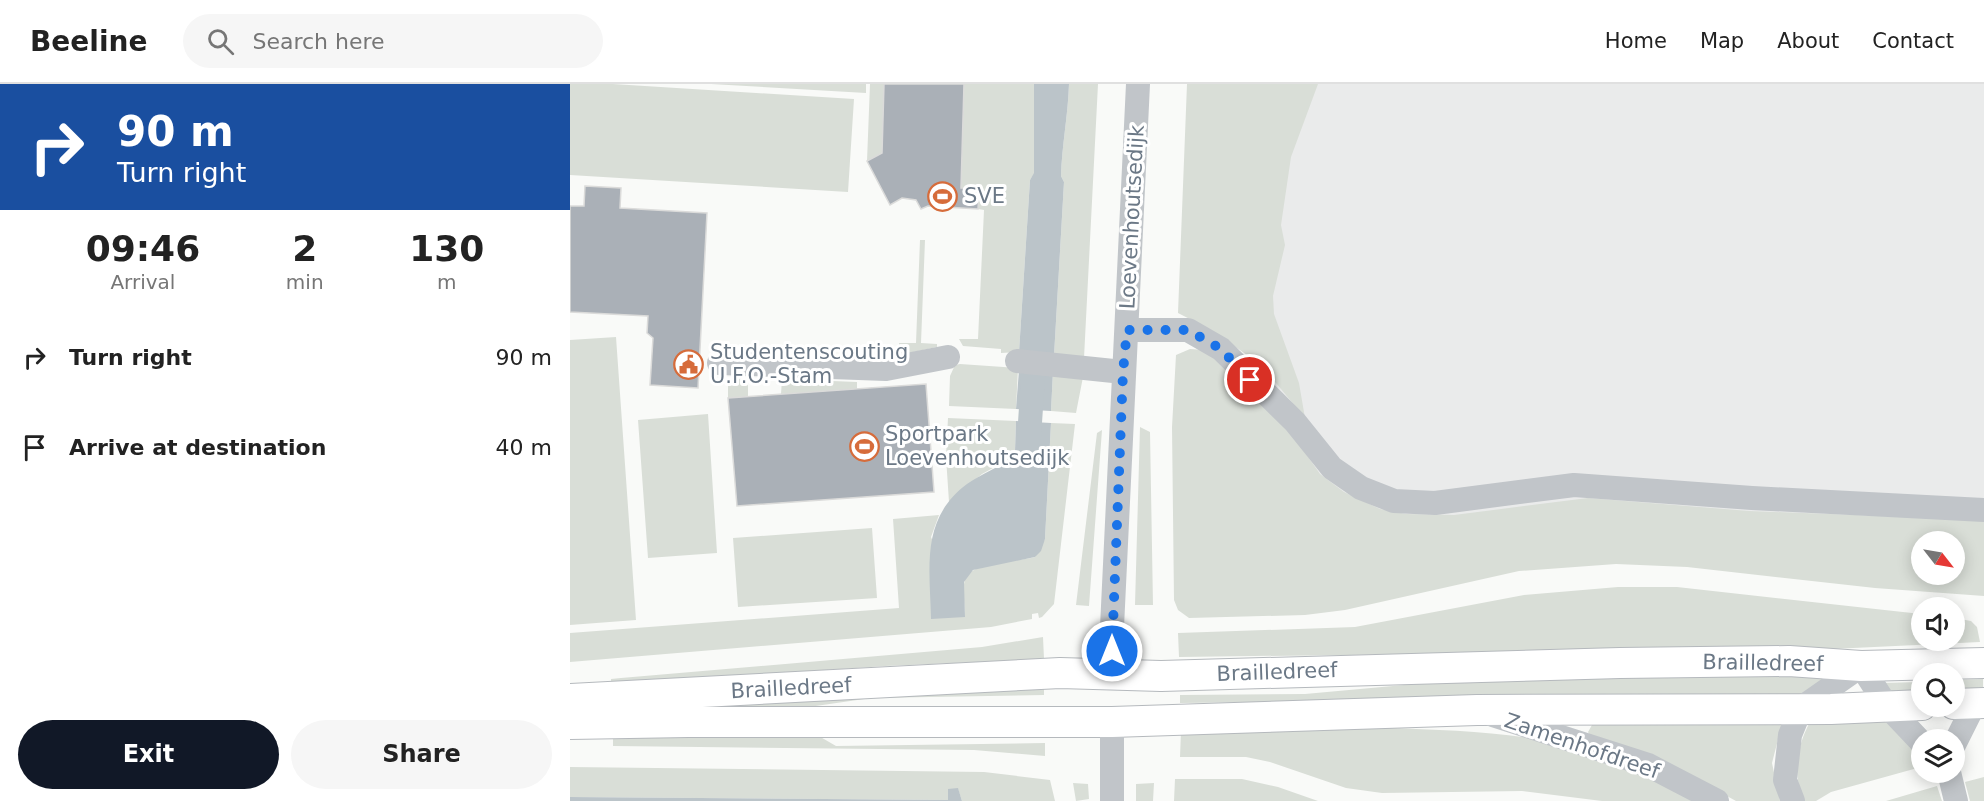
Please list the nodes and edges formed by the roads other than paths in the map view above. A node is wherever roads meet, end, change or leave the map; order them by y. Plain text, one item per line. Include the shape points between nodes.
1 (1138, 84) edge
2 (1127, 330) junction
3 (948, 357) dead end
4 (1017, 361) dead end
5 (719, 363) dead end
6 (1123, 372) junction
7 (1984, 510) edge
8 (1984, 663) edge
9 (1861, 666) junction
10 (1113, 674) junction
11 (570, 699) edge
12 (1971, 703) edge
13 (1911, 705) edge
14 (1887, 706) junction
15 (1801, 708) junction
16 (1477, 710) junction
17 (1112, 722) junction
18 (570, 724) edge
19 (1960, 729) edge
20 (1911, 731) edge
21 (1952, 783) edge
22 (1112, 801) edge
23 (1717, 801) edge
24 (1793, 801) edge
25 (1956, 801) edge

1 - 2 street, Loevenhoutsedijk
2 - 6 street, Loevenhoutsedijk
2 - 7 street via 1188,330 1221,349 1295,422 1332,468 1361,488 1394,501 1435,503 1574,485
3 - 5 street via 886,369
4 - 6 street
6 - 10 street, Loevenhoutsedijk
8 - 9 main road, Brailledreef
9 - 10 main road, Brailledreef via 1789,661
9 - 14 street
9 - 15 street
10 - 11 main road, Brailledreef via 1047,674
10 - 17 main road
12 - 19 street
13 - 14 main road, Brailledreef
14 - 15 main road, Brailledreef
14 - 20 street
15 - 16 main road, Brailledreef
15 - 24 street via 1790,735 1785,780
16 - 17 main road, Brailledreef
16 - 23 street, Zamenhofdreef via 1648,765
17 - 18 main road, Brailledreef
17 - 22 street
21 - 25 street

